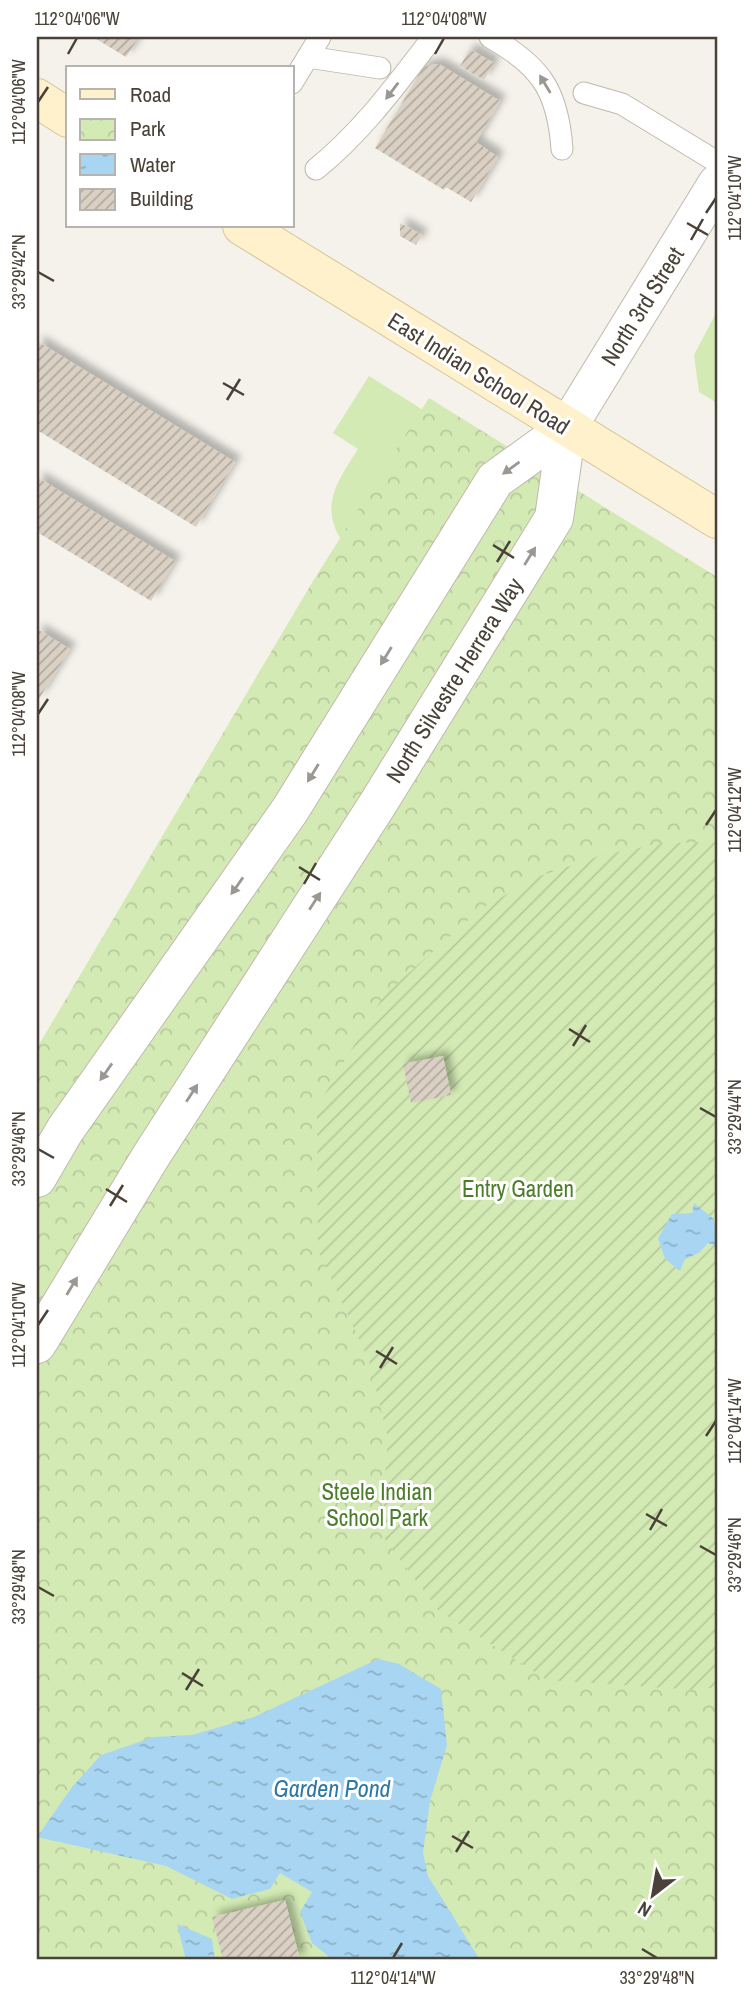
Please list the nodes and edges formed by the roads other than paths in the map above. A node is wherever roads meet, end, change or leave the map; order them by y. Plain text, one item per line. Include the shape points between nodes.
1 (320, 37) edge
2 (433, 37) edge
3 (490, 37) edge
4 (308, 57) junction
5 (380, 68) dead end
6 (294, 80) edge
7 (584, 93) dead end
8 (37, 98) edge
9 (66, 117) edge
10 (562, 149) dead end
11 (717, 162) edge
12 (316, 169) dead end
13 (717, 184) edge
14 (245, 228) edge
15 (566, 428) junction
16 (717, 519) edge
17 (37, 1178) edge
18 (37, 1344) edge

1 - 4 lane
2 -> 12 lane via 372,117
10 -> 3 lane via 559,118 541,75 515,51
4 - 5 lane
4 - 6 lane
7 - 11 lane via 622,104
8 - 9 main road
13 - 15 street, North 3rd Street
14 - 15 main road, East Indian School Road
15 - 16 main road, East Indian School Road
15 -> 17 street via 495,480 290,810 65,1130
18 -> 15 street, North Silvestre Herrera Way via 554,517

